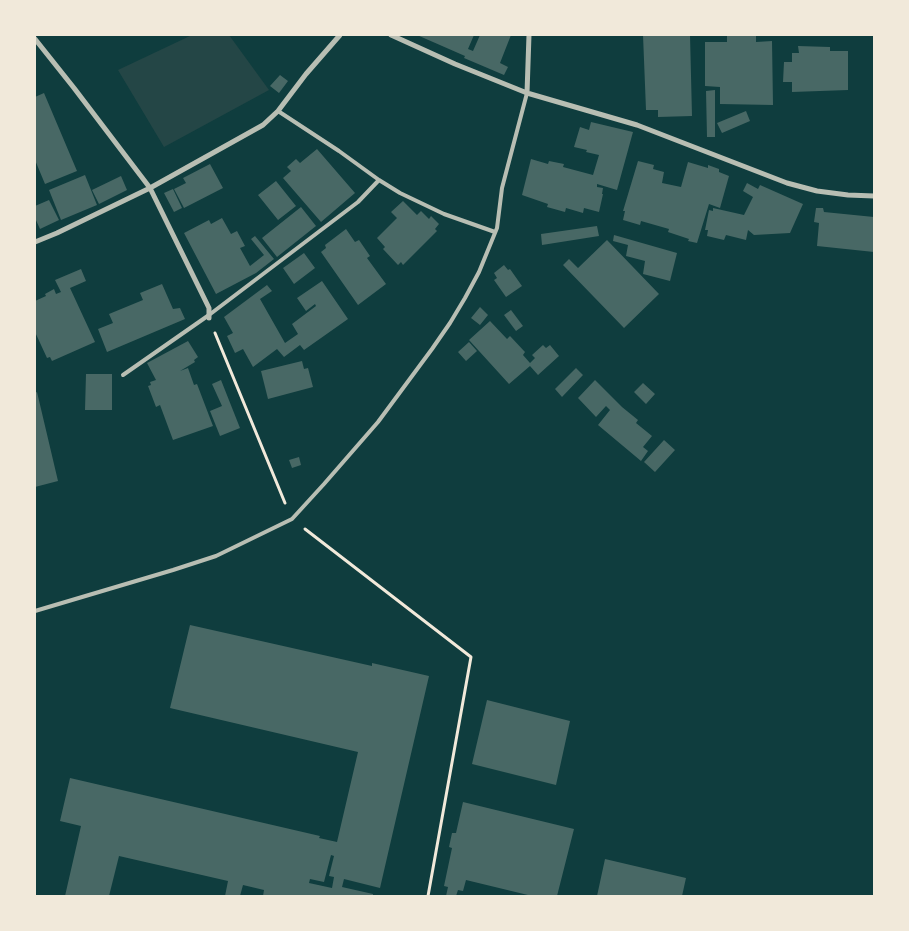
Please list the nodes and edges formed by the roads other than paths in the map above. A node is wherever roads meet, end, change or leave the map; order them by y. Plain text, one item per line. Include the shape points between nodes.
1 (340, 35) edge
2 (391, 35) edge
3 (529, 35) edge
4 (35, 39) edge
5 (527, 93) junction
6 (278, 111) junction
7 (379, 180) junction
8 (150, 188) junction
9 (874, 196) edge
10 (496, 232) junction
11 (35, 242) edge
12 (209, 317) junction
13 (123, 375) dead end
14 (35, 610) edge

1 - 6 street
2 - 5 street
3 - 5 street
4 - 8 street
5 - 9 street via 637,125 787,183 817,191
5 - 10 lane via 502,188
6 - 7 lane
6 - 8 street via 264,125
7 - 10 lane via 444,214
7 - 12 lane via 358,202
8 - 11 street
8 - 12 street via 209,308
10 - 14 lane via 479,272 436,342 378,422 292,519 216,556
12 - 13 lane

